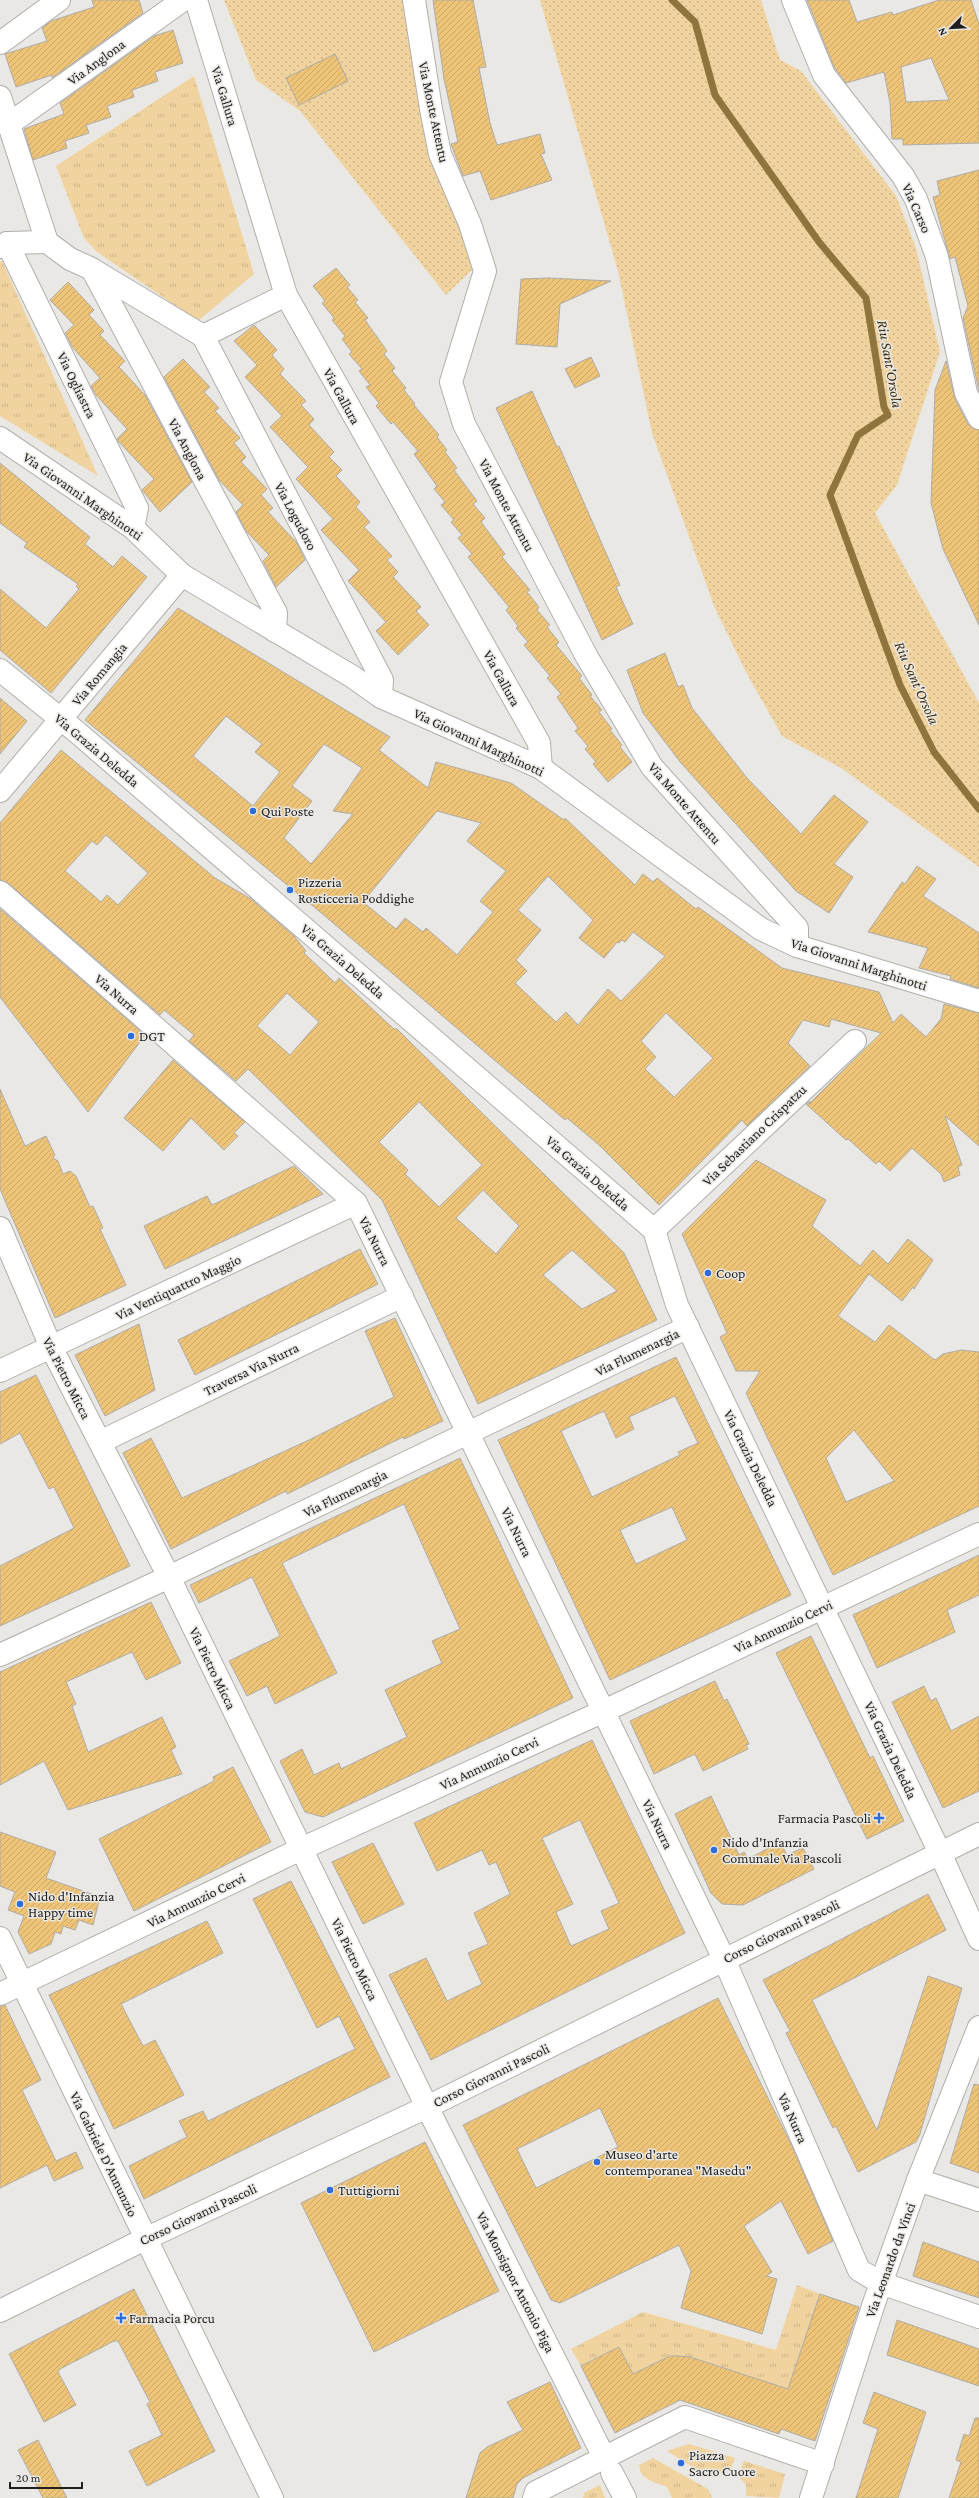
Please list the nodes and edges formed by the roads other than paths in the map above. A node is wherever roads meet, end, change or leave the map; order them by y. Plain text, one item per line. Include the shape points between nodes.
1 (59, 0) edge
2 (182, 0) edge
3 (196, 0) edge
4 (414, 0) edge
5 (793, 0) edge
6 (0, 42) edge
7 (0, 97) edge
8 (9, 124) junction
9 (47, 242) junction
10 (4, 245) edge
11 (92, 269) junction
12 (286, 295) junction
13 (202, 336) junction
14 (979, 418) edge
15 (0, 438) edge
16 (133, 528) junction
17 (182, 575) junction
18 (275, 631) junction
19 (0, 670) edge
20 (381, 697) junction
21 (62, 719) junction
22 (541, 768) junction
23 (0, 791) edge
24 (0, 892) edge
25 (797, 946) junction
26 (979, 1001) edge
27 (855, 1041) dead end
28 (356, 1203) junction
29 (0, 1228) edge
30 (654, 1230) junction
31 (402, 1296) junction
32 (688, 1327) junction
33 (51, 1347) junction
34 (0, 1371) edge
35 (469, 1433) junction
36 (100, 1442) junction
37 (979, 1534) edge
38 (169, 1577) junction
39 (823, 1607) junction
40 (0, 1655) edge
41 (604, 1711) junction
42 (979, 1834) edge
43 (301, 1850) junction
44 (940, 1853) junction
45 (0, 1938) edge
46 (979, 1939) edge
47 (724, 1959) junction
48 (22, 1983) junction
49 (0, 1994) edge
50 (979, 2027) edge
51 (426, 2107) junction
52 (918, 2180) junction
53 (979, 2200) edge
54 (145, 2239) junction
55 (882, 2283) junction
56 (0, 2311) edge
57 (979, 2317) edge
58 (823, 2464) junction
59 (608, 2465) junction
60 (272, 2498) edge
61 (534, 2498) edge
62 (625, 2498) edge
63 (811, 2498) edge

1 - 6 street
2 - 8 street, Via Anglona
3 - 12 street, Via Gallura
4 - 25 street, Via Monte Attentu via 440,154 470,224 485,271 451,382 464,424 587,657 652,767 797,928
5 - 14 street, Via Carso via 824,75 903,176 916,199 937,256 966,393
7 - 8 street
8 - 9 street
9 - 10 street, Via Ogliastra
9 - 11 street via 70,259
10 - 16 street, Via Ogliastra via 138,508
11 - 13 street
11 - 18 street, Via Anglona via 276,613
12 - 13 street
12 - 22 street, Via Gallura via 539,743
13 - 20 street, Via Logudoro via 382,680
15 - 16 street, Via Giovanni Marghinotti
16 - 17 street, Via Giovanni Marghinotti
17 - 18 street, Via Giovanni Marghinotti
17 - 21 street, Via Romangia
18 - 20 street, Via Giovanni Marghinotti via 353,677
19 - 21 street, Via Grazia Deledda
20 - 22 street, Via Giovanni Marghinotti
21 - 23 street, Via Romangia
21 - 30 street, Via Grazia Deledda
22 - 25 street, Via Giovanni Marghinotti via 761,929
24 - 28 street, Via Nurra
25 - 26 street, Via Giovanni Marghinotti
27 - 30 street, Via Sebastiano Crispatzu
28 - 31 street, Via Nurra
28 - 33 street, Via Ventiquattro Maggio
29 - 33 street, Via Pietro Micca
30 - 32 street, Via Grazia Deledda via 677,1305
31 - 35 street, Via Nurra
31 - 36 street, Traversa Via Nurra
32 - 35 street, Via Flumenargia
32 - 39 street, Via Grazia Deledda
33 - 34 street, Via Ventiquattro Maggio
33 - 36 street, Via Pietro Micca
35 - 38 street, Via Flumenargia
35 - 41 street, Via Nurra
36 - 38 street, Via Pietro Micca
37 - 39 street, Via Annunzio Cervi
38 - 40 street, Via Flumenargia
38 - 43 street, Via Pietro Micca
39 - 41 street, Via Annunzio Cervi
39 - 44 street, Via Grazia Deledda
41 - 43 street, Via Annunzio Cervi
41 - 47 street, Via Nurra
42 - 44 street, Corso Giovanni Pascoli
43 - 48 street, Via Annunzio Cervi
43 - 51 street, Via Pietro Micca
44 - 46 street
44 - 47 street, Corso Giovanni Pascoli
45 - 48 street, Via Gabriele D'Annunzio
47 - 51 street, Corso Giovanni Pascoli
47 - 55 street, Via Nurra via 859,2270
48 - 49 street, Via Annunzio Cervi
48 - 54 street, Via Gabriele D'Annunzio
50 - 52 street, Via Leonardo da Vinci
51 - 54 street, Corso Giovanni Pascoli
51 - 59 street, Via Monsignor Antonio Piga
52 - 53 street
52 - 55 street, Via Leonardo da Vinci
54 - 56 street, Corso Giovanni Pascoli
54 - 60 street, Via Gabriele D'Annunzio
55 - 57 street, Via Nurra
55 - 58 street, Via Leonardo da Vinci
58 - 59 street via 685,2417
58 - 63 street, Via Leonardo da Vinci
59 - 61 street via 536,2492
59 - 62 street

